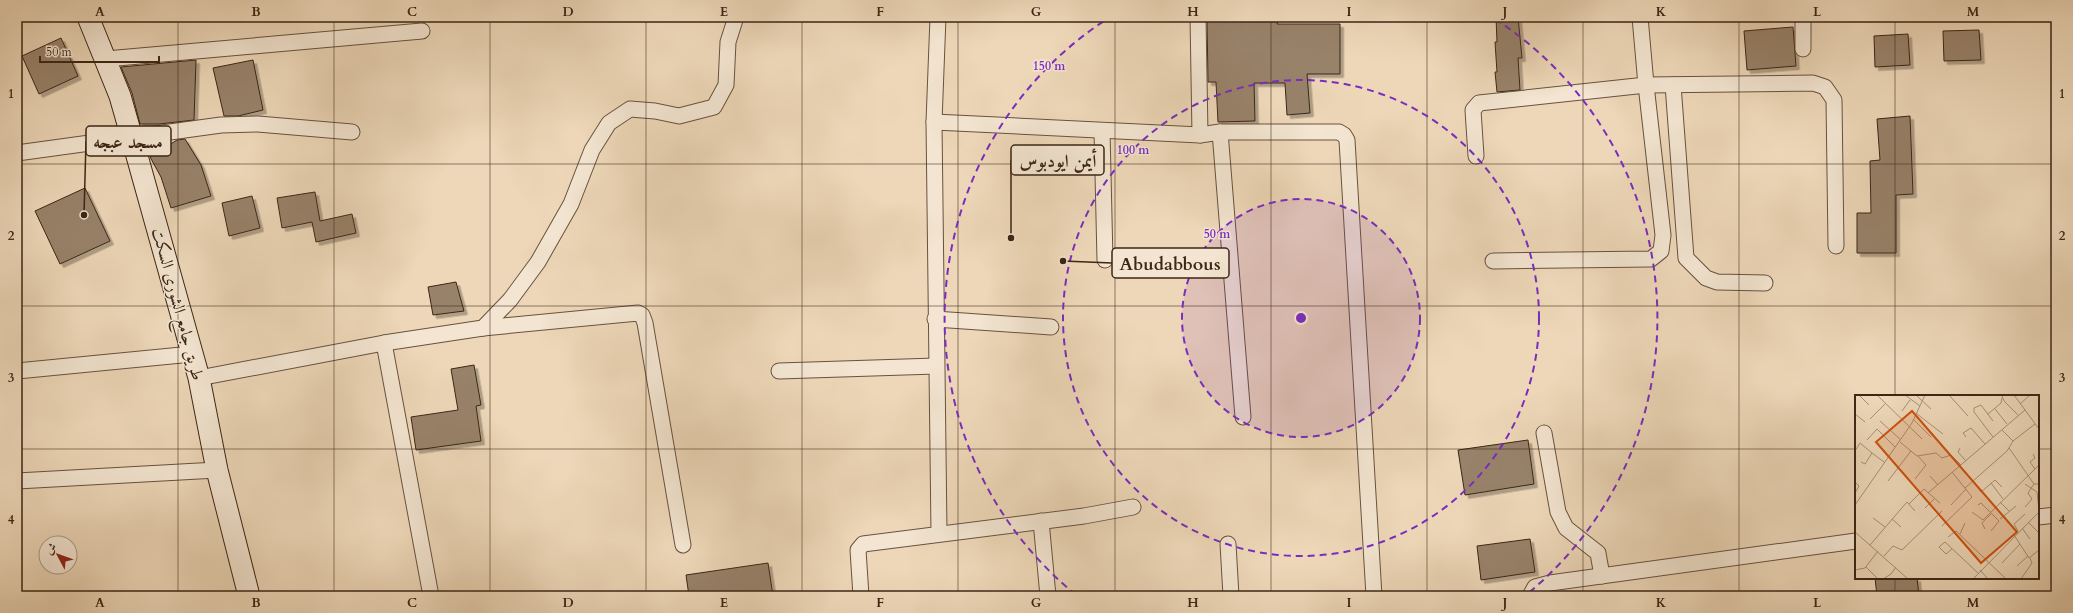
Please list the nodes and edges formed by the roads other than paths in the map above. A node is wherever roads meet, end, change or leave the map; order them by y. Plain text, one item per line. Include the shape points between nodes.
1 (88, 17) edge
2 (736, 17) edge
3 (938, 17) edge
4 (1198, 17) edge
5 (1640, 17) edge
6 (1803, 17) edge
7 (422, 31) dead end
8 (1803, 49) dead end
9 (106, 59) junction
10 (1646, 85) junction
11 (1673, 85) junction
12 (934, 122) junction
13 (1102, 131) junction
14 (352, 132) dead end
15 (1220, 132) junction
16 (1200, 135) junction
17 (132, 138) junction
18 (17, 153) edge
19 (1476, 156) dead end
20 (1836, 246) dead end
21 (1105, 260) dead end
22 (1493, 261) dead end
23 (1765, 283) dead end
24 (935, 319) junction
25 (1051, 327) dead end
26 (483, 328) junction
27 (384, 343) junction
28 (192, 354) junction
29 (936, 366) junction
30 (17, 371) edge
31 (779, 371) dead end
32 (199, 378) junction
33 (1243, 417) dead end
34 (1544, 433) dead end
35 (217, 470) junction
36 (17, 482) edge
37 (1133, 507) dead end
38 (2056, 515) edge
39 (2039, 517) edge
40 (1041, 521) junction
41 (939, 533) junction
42 (1855, 542) edge
43 (1228, 544) dead end
44 (683, 545) dead end
45 (1602, 576) junction
46 (249, 596) edge
47 (431, 596) edge
48 (862, 596) edge
49 (1048, 596) edge
50 (1231, 596) edge
51 (1374, 596) edge
52 (1530, 596) edge

1 - 9 main road, طريق جامع الشورى السكت
2 - 26 street via 728,42 726,85 714,108 679,116 630,109 609,123 592,150 571,204 538,262 510,300
3 - 12 street
4 - 16 street
5 - 10 street
6 - 8 street
7 - 9 street
9 - 17 main road, طريق جامع الشورى السكت
10 - 11 street
10 - 19 street via 1479,104 1473,110
10 - 22 street via 1663,235 1661,251 1651,259
11 - 20 street via 1813,83 1825,88 1834,100
11 - 23 street via 1686,258 1706,278 1717,282
12 - 13 street
12 - 24 street
13 - 16 street
13 - 21 street
14 - 17 street via 258,124 221,124
15 - 16 street
15 - 33 street
15 - 51 street via 1339,132 1347,140
17 - 18 street
17 - 28 main road, طريق جامع الشورى السكت
24 - 25 street
24 - 29 street
26 - 27 street
26 - 44 street via 638,313 642,315
27 - 32 street
27 - 47 street
28 - 30 street
28 - 32 main road, طريق جامع الشورى السكت
29 - 31 street
29 - 41 street
32 - 35 main road, طريق جامع الشورى السكت
34 - 45 street via 1558,512 1566,528 1598,553
35 - 36 street
35 - 46 main road, طريق جامع الشورى السكت
37 - 40 street
38 - 39 street
40 - 41 street
40 - 49 street
41 - 48 street via 863,544 858,550
42 - 45 street
43 - 50 street
45 - 52 street via 1550,583 1535,588

